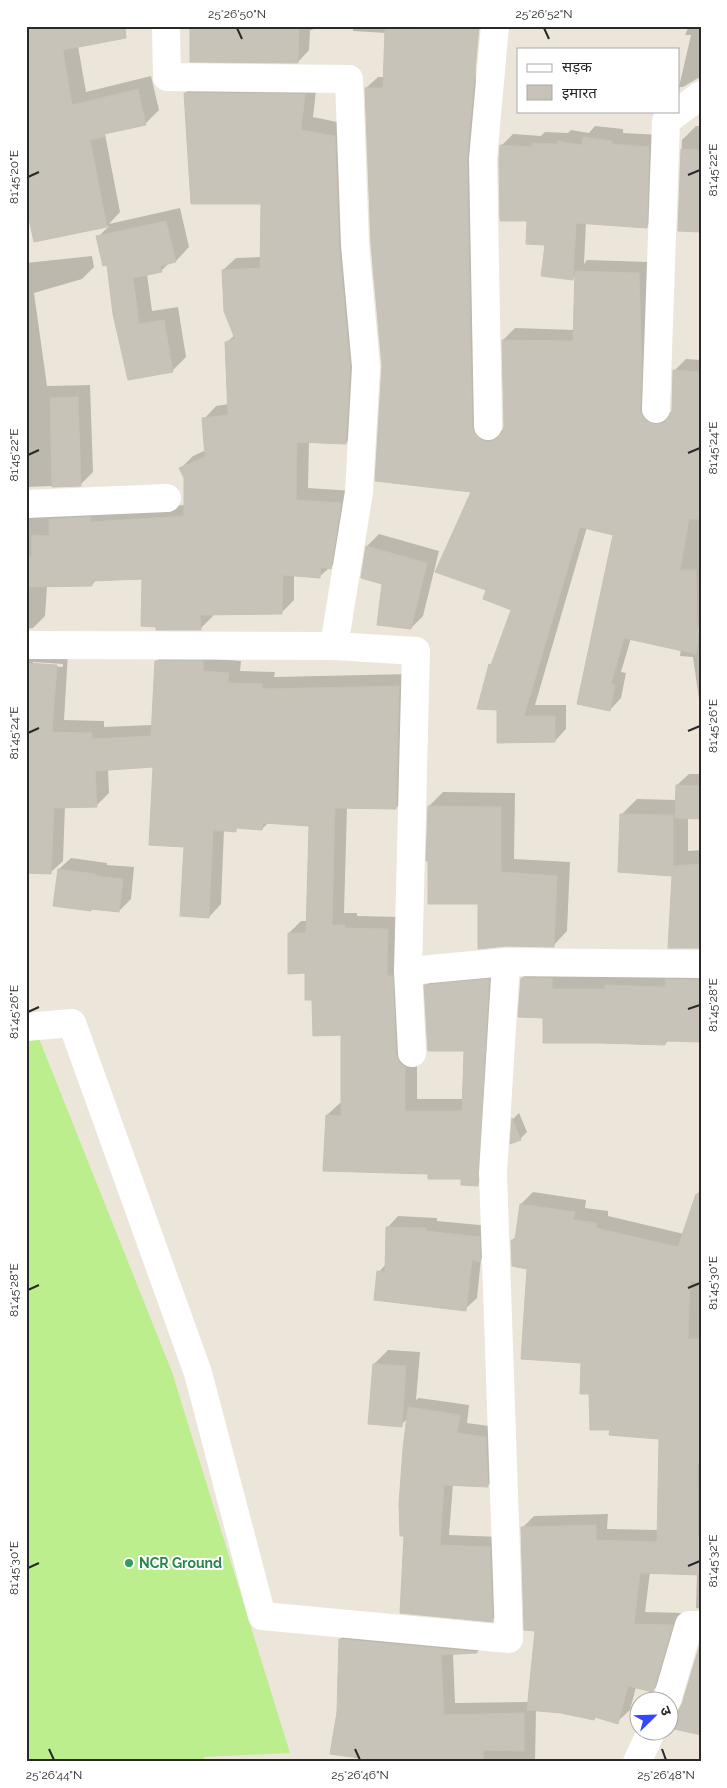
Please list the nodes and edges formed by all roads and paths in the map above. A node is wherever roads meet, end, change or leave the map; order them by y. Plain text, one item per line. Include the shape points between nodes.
1 (166, 26) edge
2 (495, 26) edge
3 (701, 95) edge
4 (680, 111) edge
5 (678, 112) edge
6 (656, 409) dead end
7 (488, 426) dead end
8 (167, 498) dead end
9 (26, 504) edge
10 (26, 645) edge
11 (334, 646) junction
12 (506, 962) junction
13 (701, 964) edge
14 (408, 971) junction
15 (26, 1027) edge
16 (412, 1053) dead end
17 (701, 1625) edge
18 (670, 1690) edge
19 (647, 1740) edge
20 (637, 1762) edge

1 - 11 street via 167,77 349,79 355,245 366,367 359,492
2 - 7 street via 483,159
3 - 4 street
5 - 6 street via 666,121
8 - 9 street
10 - 11 street
11 - 14 street via 416,651
12 - 13 street
12 - 14 street
12 - 15 street via 493,1173 508,1639 262,1616 198,1373 72,1023
14 - 16 street
17 - 18 street via 688,1625
19 - 20 street

